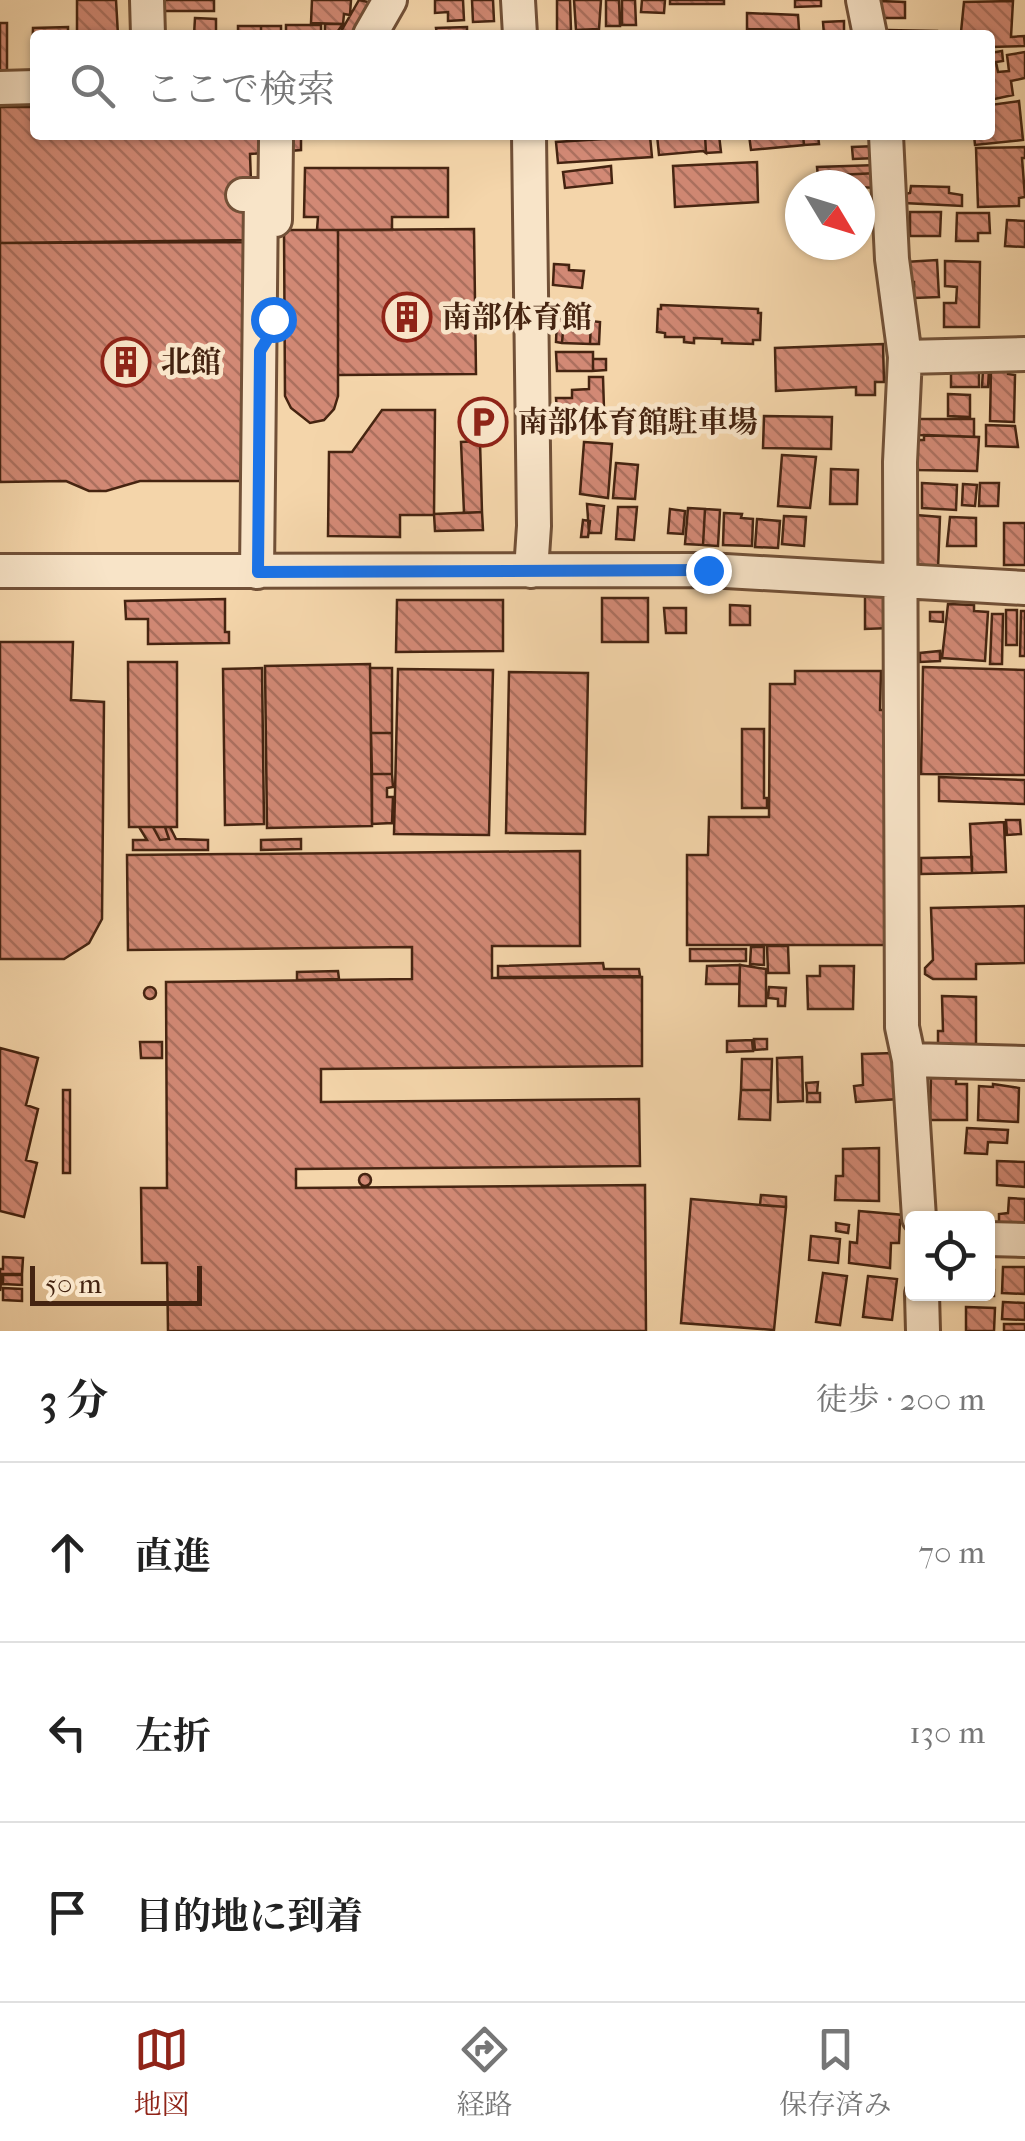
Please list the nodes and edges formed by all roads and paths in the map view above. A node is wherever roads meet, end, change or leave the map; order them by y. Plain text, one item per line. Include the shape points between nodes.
1 (148, 0) edge
2 (390, 0) edge
3 (518, 0) edge
4 (863, 0) edge
5 (148, 30) edge
6 (373, 30) edge
7 (520, 30) edge
8 (869, 30) edge
9 (30, 87) edge
10 (0, 88) edge
11 (529, 140) edge
12 (886, 140) edge
13 (276, 141) dead end
14 (248, 195) dead end
15 (260, 351) junction
16 (1025, 354) edge
17 (905, 357) junction
18 (531, 570) junction
19 (0, 571) edge
20 (258, 572) junction
21 (902, 579) junction
22 (1025, 588) edge
23 (910, 1060) junction
24 (1025, 1064) edge
25 (920, 1211) edge
26 (995, 1239) edge
27 (1025, 1240) edge
28 (922, 1301) edge
29 (923, 1331) edge

1 - 5 street
2 - 6 street
3 - 7 street
4 - 8 street
9 - 10 street
11 - 18 street
12 - 17 street
13 - 15 street via 273,319
14 - 15 street via 261,195
15 - 20 street
16 - 17 street
17 - 21 street
18 - 20 street
18 - 21 street
19 - 20 street
21 - 22 street
21 - 23 street via 902,1027
23 - 24 street
23 - 25 street
26 - 27 street
28 - 29 street

